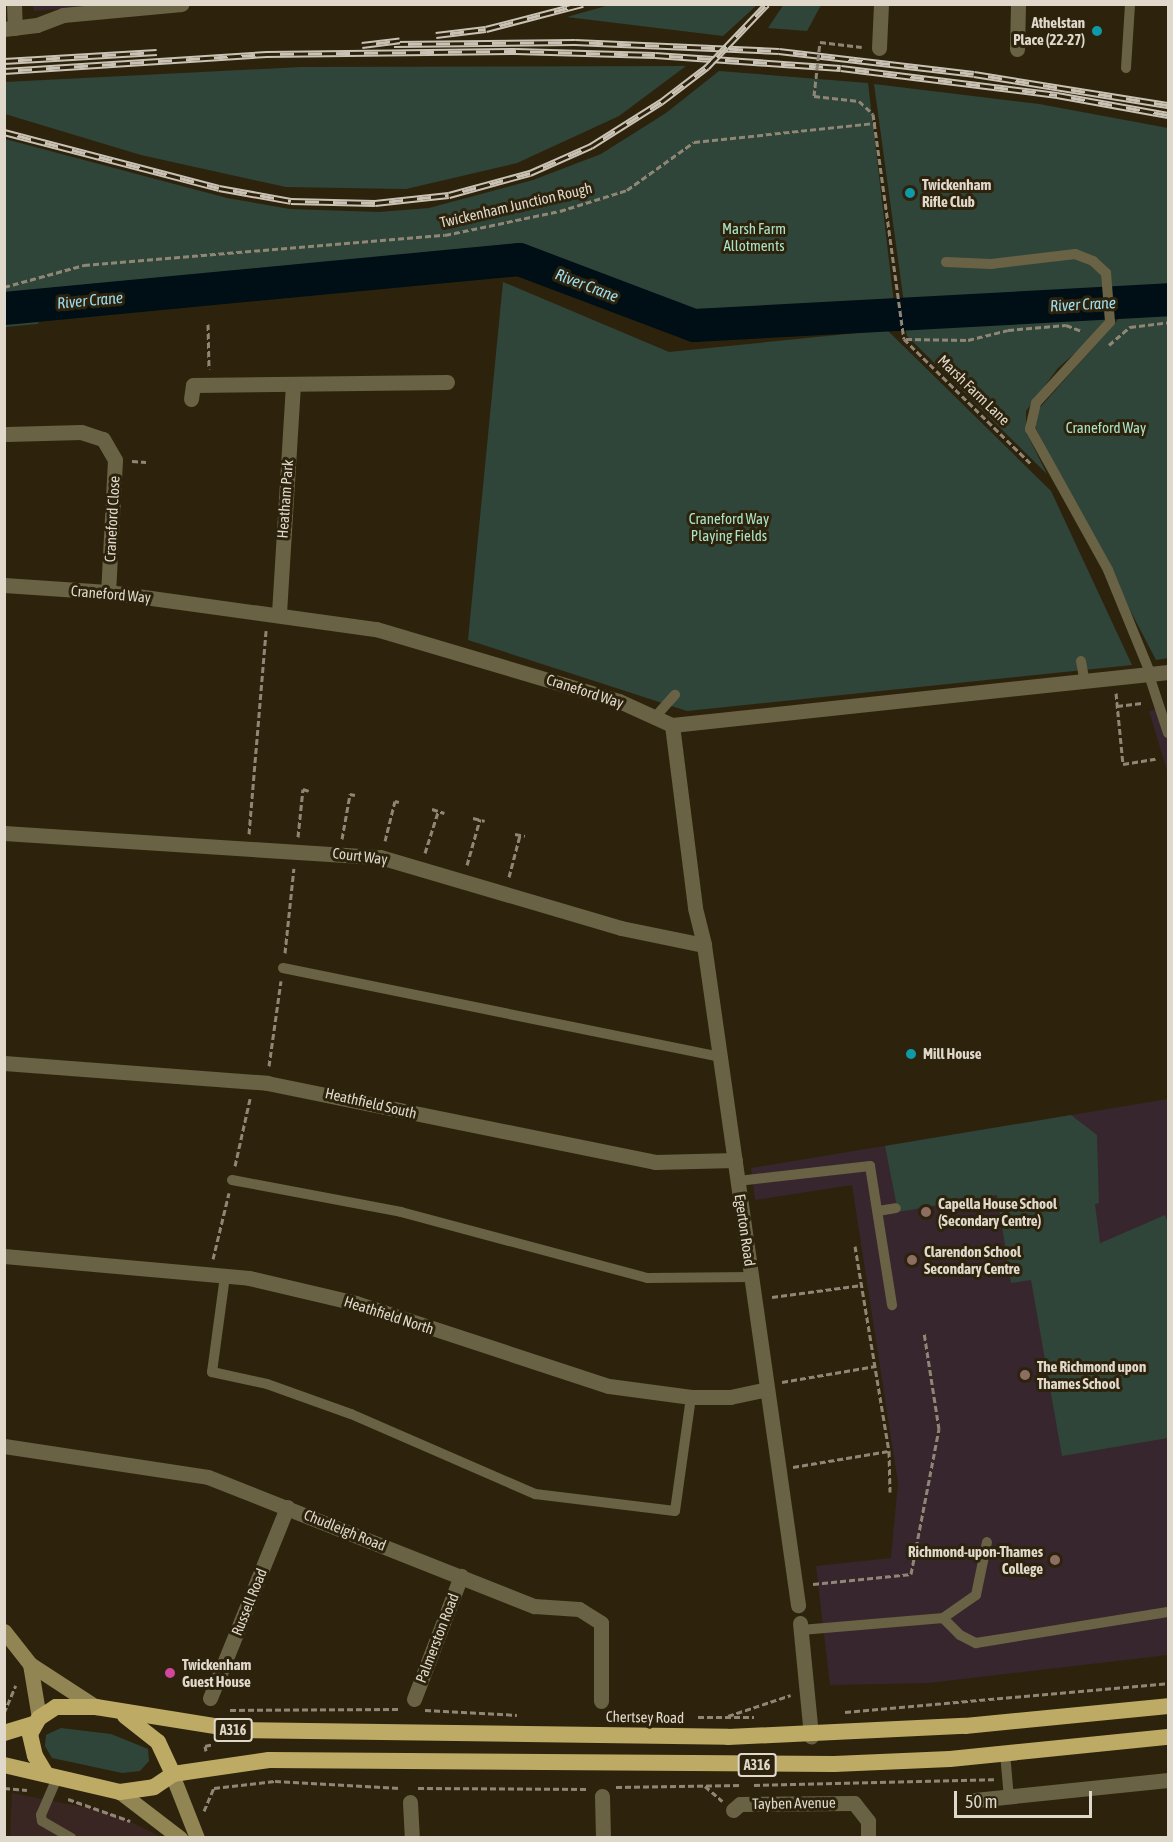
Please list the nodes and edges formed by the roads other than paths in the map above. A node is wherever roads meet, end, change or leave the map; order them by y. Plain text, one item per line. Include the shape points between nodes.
1 (14, 4) edge
2 (181, 4) edge
3 (880, 4) edge
4 (1018, 4) edge
5 (1130, 4) edge
6 (10, 28) edge
7 (873, 48) road end
8 (1017, 49) dead end
9 (1126, 68) dead end
10 (946, 262) dead end
11 (447, 382) dead end
12 (294, 385) junction
13 (191, 399) dead end
14 (6, 434) dead end
15 (4, 585) edge
16 (108, 592) junction
17 (273, 612) junction
18 (1081, 661) dead end
19 (1168, 672) edge
20 (1150, 675) junction
21 (1085, 682) junction
22 (675, 695) dead end
23 (655, 717) junction
24 (672, 725) junction
25 (1168, 733) edge
26 (4, 833) edge
27 (704, 945) junction
28 (283, 969) dead end
29 (720, 1057) junction
30 (4, 1064) edge
31 (735, 1160) junction
32 (232, 1180) dead end
33 (738, 1181) junction
34 (896, 1208) dead end
35 (878, 1211) junction
36 (4, 1256) edge
37 (225, 1276) junction
38 (751, 1277) junction
39 (892, 1305) dead end
40 (767, 1389) junction
41 (692, 1397) junction
42 (4, 1446) edge
43 (287, 1507) junction
44 (987, 1542) dead end
45 (461, 1576) junction
46 (798, 1605) joint
47 (1168, 1612) edge
48 (942, 1618) junction
49 (801, 1626) junction
50 (4, 1631) edge
51 (30, 1664) junction
52 (210, 1698) dead end
53 (414, 1699) dead end
54 (601, 1701) dead end
55 (1168, 1706) edge
56 (96, 1707) junction
57 (122, 1714) junction
58 (36, 1721) junction
59 (4, 1733) edge
60 (811, 1736) junction
61 (1168, 1737) edge
62 (1005, 1754) junction
63 (4, 1765) edge
64 (173, 1775) junction
65 (1168, 1780) edge
66 (52, 1782) junction
67 (120, 1792) junction
68 (602, 1796) dead end
69 (1009, 1799) junction
70 (975, 1800) dead end
71 (410, 1802) dead end
72 (733, 1810) road end
73 (71, 1838) edge
74 (180, 1838) edge
75 (197, 1838) edge
76 (412, 1838) edge
77 (603, 1838) edge
78 (868, 1838) edge

1 - 6 street
2 - 6 street via 63,15 37,25
3 - 7 street
4 - 8 street
5 - 9 lane
10 - 20 lane via 991,264 1075,254 1093,261 1106,273 1111,316 1095,340 1036,403 1030,429 1108,570
11 - 12 street
12 - 13 street via 193,385
12 - 17 street, Heatham Park
14 - 16 street, Craneford Close via 81,432 103,439 115,460
15 - 16 street, Craneford Way
16 - 17 street, Craneford Way
17 - 23 street, Craneford Way via 376,629 470,654 619,701
18 - 21 lane
19 - 20 street
20 - 21 street
20 - 25 lane
21 - 24 street
22 - 23 lane
23 - 24 street, Craneford Way
24 - 27 street, Egerton Road via 695,908
26 - 27 street, Court Way via 380,857 463,878 621,928
27 - 29 street, Egerton Road
28 - 29 lane
29 - 31 street, Egerton Road
30 - 31 street, Heathfield South via 267,1083 655,1162
31 - 33 street, Egerton Road
32 - 38 lane via 401,1212 647,1278
33 - 35 lane via 870,1166
33 - 38 street, Egerton Road
34 - 35 lane
35 - 39 lane
36 - 37 street, Heathfield North
37 - 41 street, Heathfield North via 356,1303 609,1386
37 - 41 lane via 212,1372 267,1384 351,1414 535,1494 675,1511
38 - 40 street, Egerton Road
40 - 41 street, Heathfield North via 730,1397
40 - 46 street, Egerton Road
42 - 43 street, Chudleigh Road via 208,1477
43 - 45 street, Chudleigh Road
43 - 52 street, Russell Road
44 - 48 lane via 976,1595
45 - 53 street, Palmerston Road
45 - 54 street, Chudleigh Road via 534,1606 579,1609 601,1623
46 - 49 lane, Egerton Road
47 - 48 lane via 975,1643
48 - 49 lane
49 - 60 street, Egerton Road
50 - 51 main road
51 - 56 main road via 56,1685
51 - 58 main road
55 - 60 highway, Chertsey Road / A316
56 - 57 highway, Chertsey Road
56 - 58 highway, Chertsey Road via 56,1707
57 - 60 highway, Chertsey Road / A316 via 240,1731
57 - 64 highway via 158,1742
58 - 59 highway
58 - 66 highway via 30,1734 35,1756
61 - 62 highway, A316
62 - 64 highway, A316 via 739,1766 269,1760
62 - 69 lane
63 - 66 highway
64 - 67 highway via 154,1787
64 - 75 main road
65 - 69 street
66 - 67 highway
66 - 73 lane via 42,1821
67 - 74 main road
68 - 77 street
69 - 70 street
71 - 76 street
72 - 78 street, Tayben Avenue via 740,1804 854,1803 868,1821

